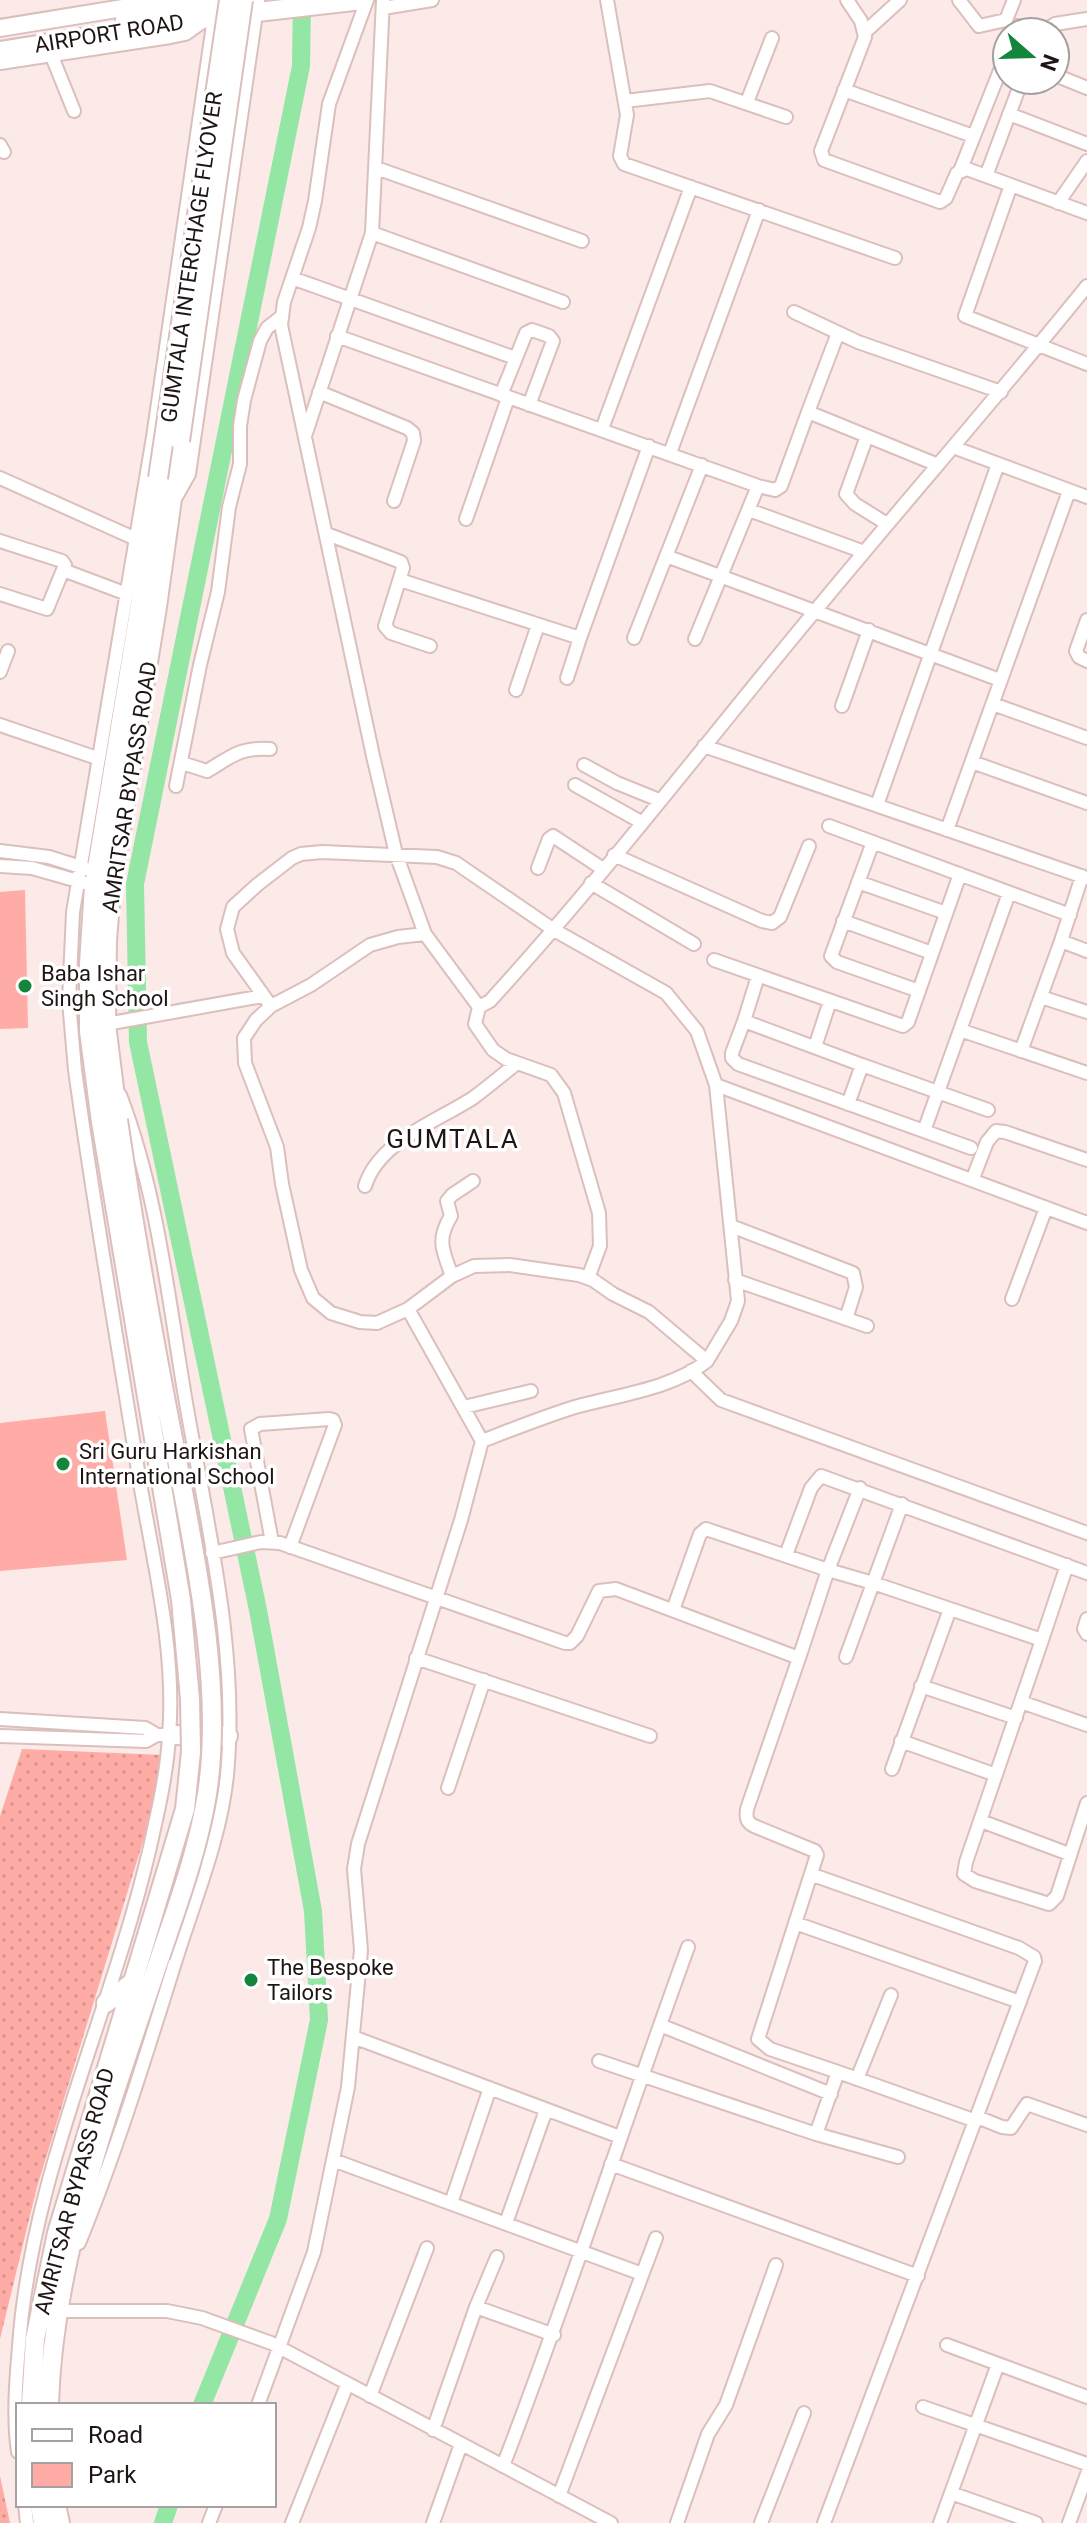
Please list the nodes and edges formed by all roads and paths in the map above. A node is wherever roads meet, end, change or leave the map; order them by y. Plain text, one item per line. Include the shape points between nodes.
1 (172, 0) edge
2 (229, 0) edge
3 (432, 0) edge
4 (607, 0) edge
5 (847, 0) edge
6 (959, 0) edge
7 (1014, 0) edge
8 (357, 1) edge
9 (893, 3) edge
10 (383, 4) edge
11 (209, 6) edge
12 (257, 6) edge
13 (0, 28) edge
14 (865, 32) junction
15 (772, 38) dead end
16 (0, 40) edge
17 (0, 51) edge
18 (51, 54) junction
19 (0, 61) edge
20 (844, 90) junction
21 (991, 92) edge
22 (1016, 96) edge
23 (625, 101) junction
24 (747, 102) junction
25 (74, 111) dead end
26 (1009, 114) junction
27 (786, 117) dead end
28 (973, 136) junction
29 (1087, 144) edge
30 (1087, 161) edge
31 (376, 168) junction
32 (960, 171) junction
33 (986, 176) junction
34 (1011, 185) junction
35 (691, 187) junction
36 (1058, 203) junction
37 (759, 210) junction
38 (1087, 213) edge
39 (372, 233) junction
40 (582, 241) dead end
41 (895, 258) dead end
42 (292, 278) junction
43 (1087, 286) edge
44 (350, 299) junction
45 (563, 302) dead end
46 (794, 312) dead end
47 (281, 317) junction
48 (838, 333) junction
49 (337, 336) junction
50 (1039, 346) junction
51 (515, 358) junction
52 (1087, 364) edge
53 (319, 392) junction
54 (1001, 392) junction
55 (505, 397) junction
56 (529, 405) junction
57 (808, 412) junction
58 (602, 429) junction
59 (305, 436) junction
60 (867, 436) junction
61 (649, 446) junction
62 (953, 447) junction
63 (670, 453) junction
64 (998, 464) junction
65 (702, 465) junction
66 (938, 465) junction
67 (0, 478) edge
68 (758, 486) junction
69 (1069, 491) junction
70 (1087, 497) edge
71 (394, 501) dead end
72 (171, 506) junction
73 (749, 510) junction
74 (146, 513) junction
75 (466, 519) dead end
76 (887, 524) junction
77 (327, 534) junction
78 (136, 539) junction
79 (0, 541) edge
80 (864, 552) junction
81 (666, 556) junction
82 (63, 570) junction
83 (720, 577) junction
84 (400, 580) junction
85 (0, 594) edge
86 (127, 594) junction
87 (815, 610) junction
88 (1087, 620) edge
89 (538, 625) junction
90 (869, 630) junction
91 (580, 638) junction
92 (634, 638) dead end
93 (695, 639) dead end
94 (430, 646) dead end
95 (8, 651) dead end
96 (932, 654) junction
97 (1087, 661) edge
98 (0, 672) edge
99 (567, 678) dead end
100 (1000, 680) junction
101 (516, 690) dead end
102 (993, 704) junction
103 (842, 706) dead end
104 (1, 729) edge
105 (1087, 738) edge
106 (704, 746) junction
107 (270, 749) dead end
108 (97, 758) junction
109 (972, 762) junction
110 (182, 763) junction
111 (584, 765) dead end
112 (575, 785) dead end
113 (176, 786) dead end
114 (659, 800) junction
115 (1087, 803) edge
116 (877, 805) junction
117 (641, 822) junction
118 (829, 826) dead end
119 (947, 830) junction
120 (873, 842) junction
121 (809, 846) dead end
122 (0, 851) edge
123 (396, 854) junction
124 (614, 855) junction
125 (0, 866) edge
126 (538, 868) dead end
127 (603, 869) junction
128 (960, 874) junction
129 (1084, 877) edge
130 (95, 879) junction
131 (858, 882) junction
132 (591, 883) junction
133 (1009, 893) junction
134 (946, 913) junction
135 (1070, 915) junction
136 (843, 921) junction
137 (554, 930) junction
138 (425, 934) junction
139 (1061, 941) junction
140 (694, 944) dead end
141 (1087, 951) edge
142 (932, 953) junction
143 (714, 960) dead end
144 (758, 976) junction
145 (919, 991) junction
146 (1041, 997) junction
147 (267, 1001) junction
148 (830, 1001) junction
149 (479, 1007) junction
150 (1087, 1012) edge
151 (744, 1021) junction
152 (115, 1022) junction
153 (960, 1030) junction
154 (815, 1047) junction
155 (1021, 1051) junction
156 (517, 1063) junction
157 (862, 1065) junction
158 (102, 1070) junction
159 (1087, 1073) edge
160 (716, 1085) junction
161 (938, 1091) junction
162 (848, 1104) junction
163 (988, 1110) dead end
164 (924, 1131) junction
165 (971, 1148) dead end
166 (1087, 1160) edge
167 (973, 1178) junction
168 (473, 1181) dead end
169 (365, 1186) dead end
170 (1046, 1208) junction
171 (1087, 1223) edge
172 (731, 1226) junction
173 (452, 1276) junction
174 (588, 1278) junction
175 (735, 1280) junction
176 (1012, 1299) dead end
177 (408, 1309) junction
178 (846, 1319) junction
179 (867, 1326) dead end
180 (707, 1361) junction
181 (691, 1371) junction
182 (531, 1391) dead end
183 (464, 1407) junction
184 (482, 1441) junction
185 (860, 1488) junction
186 (902, 1504) junction
187 (1087, 1533) edge
188 (267, 1542) junction
189 (290, 1547) junction
190 (212, 1553) junction
191 (786, 1555) junction
192 (1067, 1565) junction
193 (828, 1570) junction
194 (1087, 1573) edge
195 (873, 1583) junction
196 (435, 1600) junction
197 (950, 1609) junction
198 (673, 1610) junction
199 (1087, 1619) edge
200 (1087, 1634) edge
201 (1042, 1640) junction
202 (846, 1657) dead end
203 (416, 1658) junction
204 (799, 1658) junction
205 (484, 1680) junction
206 (921, 1686) junction
207 (1021, 1702) junction
208 (1016, 1718) junction
209 (0, 1719) edge
210 (1087, 1725) edge
211 (163, 1735) junction
212 (0, 1736) edge
213 (228, 1736) junction
214 (650, 1736) dead end
215 (901, 1741) junction
216 (892, 1769) dead end
217 (996, 1775) junction
218 (448, 1788) dead end
219 (1087, 1803) edge
220 (981, 1821) junction
221 (1069, 1854) junction
222 (813, 1875) junction
223 (795, 1923) junction
224 (688, 1947) dead end
225 (142, 1983) junction
226 (891, 1995) dead end
227 (1020, 2002) junction
228 (106, 2003) junction
229 (158, 2016) junction
230 (660, 2025) junction
231 (353, 2037) junction
232 (599, 2061) dead end
233 (838, 2072) junction
234 (641, 2077) junction
235 (857, 2079) junction
236 (490, 2088) junction
237 (831, 2094) junction
238 (546, 2110) junction
239 (976, 2119) junction
240 (1087, 2125) edge
241 (816, 2134) junction
242 (620, 2137) junction
243 (898, 2157) dead end
244 (333, 2160) junction
245 (611, 2164) junction
246 (451, 2203) junction
247 (506, 2223) junction
248 (656, 2238) dead end
249 (427, 2248) dead end
250 (581, 2252) junction
251 (497, 2257) dead end
252 (776, 2265) dead end
253 (642, 2274) junction
254 (918, 2276) junction
255 (65, 2277) junction
256 (476, 2307) junction
257 (57, 2311) junction
258 (554, 2335) junction
259 (947, 2345) dead end
260 (276, 2346) junction
261 (998, 2364) junction
262 (347, 2385) junction
263 (370, 2396) junction
264 (1087, 2397) edge
265 (31, 2403) edge
266 (49, 2403) edge
267 (259, 2403) edge
268 (923, 2407) dead end
269 (804, 2413) dead end
270 (16, 2424) edge
271 (975, 2427) junction
272 (433, 2430) junction
273 (461, 2444) junction
274 (1087, 2464) edge
275 (503, 2466) junction
276 (1087, 2474) edge
277 (951, 2493) junction
278 (559, 2496) junction
279 (292, 2523) edge
280 (433, 2523) edge
281 (611, 2523) edge
282 (677, 2523) edge
283 (761, 2523) edge
284 (824, 2523) edge
285 (940, 2523) edge
286 (1036, 2523) edge
287 (1069, 2523) edge

1 - 13 main road
2 - 74 highway, GUMTALA INTERCHAGE FLYOVER, bridge via 158,478
3 - 10 street
4 - 23 street
5 - 14 street
6 - 7 street via 982,26 1006,20
8 - 12 highway, AIRPORT ROAD
8 - 42 street via 329,104 315,201
9 - 14 street
10 - 31 street
11 - 12 highway, AIRPORT ROAD
11 - 16 highway, AIRPORT ROAD
11 - 17 highway, AIRPORT ROAD
11 - 18 main road via 185,32
11 - 74 street
12 - 72 highway, GUMTALA INTERCHAGE FLYOVER, bridge
12 - 72 street via 189,474
14 - 20 street
15 - 24 street
18 - 19 main road
18 - 25 street
20 - 28 street
20 - 32 street via 821,151 824,160 940,202
21 - 28 street
22 - 26 street
23 - 24 street via 702,91
23 - 35 street via 627,125 620,156 624,164
24 - 27 street
26 - 29 street
26 - 33 street
28 - 32 street
30 - 36 street
31 - 39 street
31 - 40 street
32 - 33 street
33 - 34 street
34 - 36 street
34 - 50 street via 965,316
35 - 37 street
35 - 58 street
36 - 38 street
37 - 41 street
37 - 63 street
39 - 44 street
39 - 45 street
42 - 44 street
42 - 47 street
43 - 50 street
44 - 49 street
44 - 51 street
46 - 48 street
47 - 59 street
47 - 110 street via 260,341 244,400 240,464
48 - 54 street
48 - 57 street
49 - 53 street
49 - 55 street
50 - 52 street
50 - 54 street
51 - 55 street
51 - 56 street via 528,330 552,339
53 - 59 street
53 - 71 street via 413,433
54 - 62 street
55 - 56 street
55 - 75 street
56 - 58 street
57 - 60 street
57 - 68 street via 781,486
58 - 61 street
59 - 77 street
60 - 66 street
60 - 76 street via 846,494
61 - 63 street
61 - 91 street
62 - 64 street
62 - 66 street
63 - 65 street
64 - 69 street
64 - 96 street
65 - 68 street
65 - 81 street
66 - 76 street
67 - 78 street
68 - 73 street
69 - 70 street
69 - 100 street
72 - 130 highway, AMRITSAR BYPASS ROAD
73 - 80 street
73 - 83 street
74 - 78 street
74 - 130 highway, AMRITSAR BYPASS ROAD via 140,606
76 - 80 street
77 - 84 street via 398,561 403,568
77 - 123 street
78 - 86 street
79 - 82 street via 62,561
80 - 87 street
81 - 83 street
81 - 92 street
82 - 85 street via 47,609
82 - 86 street
83 - 87 street
83 - 93 street
84 - 89 street
84 - 94 street via 385,626
86 - 108 street
87 - 90 street
87 - 106 street
88 - 97 street via 1076,651
89 - 91 street
89 - 101 street
90 - 96 street
90 - 103 street
91 - 99 street
95 - 98 street
96 - 100 street
96 - 116 street
100 - 102 street
102 - 105 street
102 - 109 street
104 - 108 street
106 - 114 street
106 - 116 street
107 - 110 street via 236,753 207,771
108 - 130 street
109 - 115 street
109 - 119 street
110 - 113 street
111 - 114 street
112 - 117 street
114 - 117 street
116 - 119 street
117 - 124 street
118 - 120 street
119 - 129 street
120 - 128 street
120 - 131 street
121 - 124 street via 780,917 772,923
122 - 130 street via 49,857
123 - 137 street via 447,859
123 - 138 street
123 - 147 street via 301,854 233,907 227,922 229,944
124 - 127 street
125 - 130 street
126 - 127 street via 553,836
127 - 132 street
128 - 133 street
128 - 134 street
129 - 135 street
130 - 152 highway, AMRITSAR BYPASS ROAD
130 - 158 highway, AMRITSAR BYPASS ROAD via 88,997
130 - 211 street via 69,950 71,1035 164,1631
131 - 134 street
131 - 136 street
132 - 137 street
132 - 140 street
133 - 135 street
133 - 153 street
134 - 142 street
135 - 139 street
136 - 142 street
136 - 145 street via 831,952 835,960
137 - 149 street
137 - 160 street via 666,993 697,1031
138 - 147 street via 370,945 311,985
138 - 149 street
139 - 141 street
139 - 146 street
142 - 145 street
143 - 144 street
144 - 148 street
144 - 151 street
145 - 148 street via 903,1026
146 - 150 street
146 - 155 street
147 - 152 street
147 - 177 street via 244,1038 243,1050 277,1147 306,1287 331,1313 360,1322 377,1323
148 - 154 street
149 - 156 street via 475,1024 486,1042
151 - 154 street
151 - 162 street via 732,1053 734,1062
152 - 158 highway, AMRITSAR BYPASS ROAD
153 - 155 street
153 - 161 street
154 - 157 street
155 - 159 street
156 - 169 street via 378,1160
156 - 174 street via 551,1075 564,1093 599,1213 600,1246
157 - 161 street
157 - 162 street
158 - 190 street via 136,1137
158 - 225 highway, bridge via 196,1558 210,1690 211,1757 194,1852
160 - 167 street
160 - 172 street
161 - 163 street
161 - 164 street
162 - 164 street
164 - 165 street
166 - 167 street via 996,1131
167 - 170 street
168 - 173 street via 447,1201 451,1216 442,1242
170 - 171 street
170 - 176 street
172 - 175 street
172 - 178 street via 853,1273 856,1287
173 - 174 street via 491,1264
173 - 177 street
174 - 180 street via 649,1312
175 - 178 street
175 - 180 street via 737,1307
177 - 183 street
178 - 179 street
180 - 181 street
181 - 184 street
181 - 187 street via 721,1400
182 - 183 street
183 - 184 street
184 - 196 street
185 - 186 street
185 - 191 street via 817,1477
185 - 193 street
186 - 192 street
186 - 195 street
188 - 189 street
188 - 189 street via 251,1429 333,1420
188 - 190 street
189 - 196 street
190 - 213 street via 228,1660
191 - 193 street
191 - 198 street via 706,1529
192 - 194 street
192 - 201 street
193 - 195 street
193 - 204 street
195 - 197 street
195 - 202 street
196 - 198 street via 565,1643 574,1641 603,1589
196 - 203 street
197 - 201 street
197 - 206 street
198 - 204 street
199 - 200 street
201 - 207 street
203 - 205 street
203 - 231 street via 355,1858 361,1950
204 - 222 street via 746,1817 754,1826 815,1851
205 - 214 street
205 - 218 street
206 - 208 street
206 - 215 street
207 - 208 street
207 - 210 street
208 - 217 street
209 - 211 street via 145,1728
211 - 212 street via 146,1741
211 - 213 highway
211 - 228 street via 159,1805
213 - 229 street via 227,1776 211,1847
215 - 216 street
215 - 217 street
217 - 220 street
219 - 221 street
220 - 221 street
220 - 221 street via 964,1869 975,1881 1049,1904 1057,1896
222 - 223 street
222 - 227 street via 1029,1953 1035,1961
223 - 227 street
223 - 233 street via 758,2039 770,2049
224 - 230 street
225 - 228 highway
225 - 229 highway
225 - 255 highway, AMRITSAR BYPASS ROAD
225 - 265 highway, AMRITSAR BYPASS ROAD via 54,2248 35,2339
226 - 235 street
227 - 239 street
228 - 270 street via 32,2248 18,2351
229 - 255 street
230 - 234 street
230 - 237 street
231 - 236 street
231 - 244 street
232 - 234 street
233 - 235 street
233 - 237 street
234 - 241 street
234 - 242 street
235 - 239 street
236 - 238 street
236 - 246 street
237 - 241 street
238 - 242 street
238 - 247 street
239 - 240 street via 1011,2128 1027,2104
239 - 254 street
241 - 243 street
242 - 245 street
244 - 246 street
244 - 260 street via 314,2252
245 - 250 street
245 - 254 street
246 - 247 street
247 - 250 street
248 - 253 street
249 - 263 street
250 - 253 street
250 - 258 street
251 - 256 street
252 - 282 street
253 - 278 street
254 - 284 street
255 - 257 highway, AMRITSAR BYPASS ROAD
256 - 258 street
256 - 272 street
257 - 260 street via 159,2310 202,2318
257 - 266 highway, AMRITSAR BYPASS ROAD
258 - 275 street
259 - 261 street
260 - 262 street
260 - 267 street
261 - 264 street
261 - 271 street
262 - 263 street
262 - 279 street
263 - 272 street
268 - 271 street
269 - 283 street
271 - 274 street
271 - 277 street
272 - 273 street
273 - 275 street
273 - 280 street
275 - 278 street
276 - 287 street
277 - 285 street
277 - 286 street
278 - 281 street

